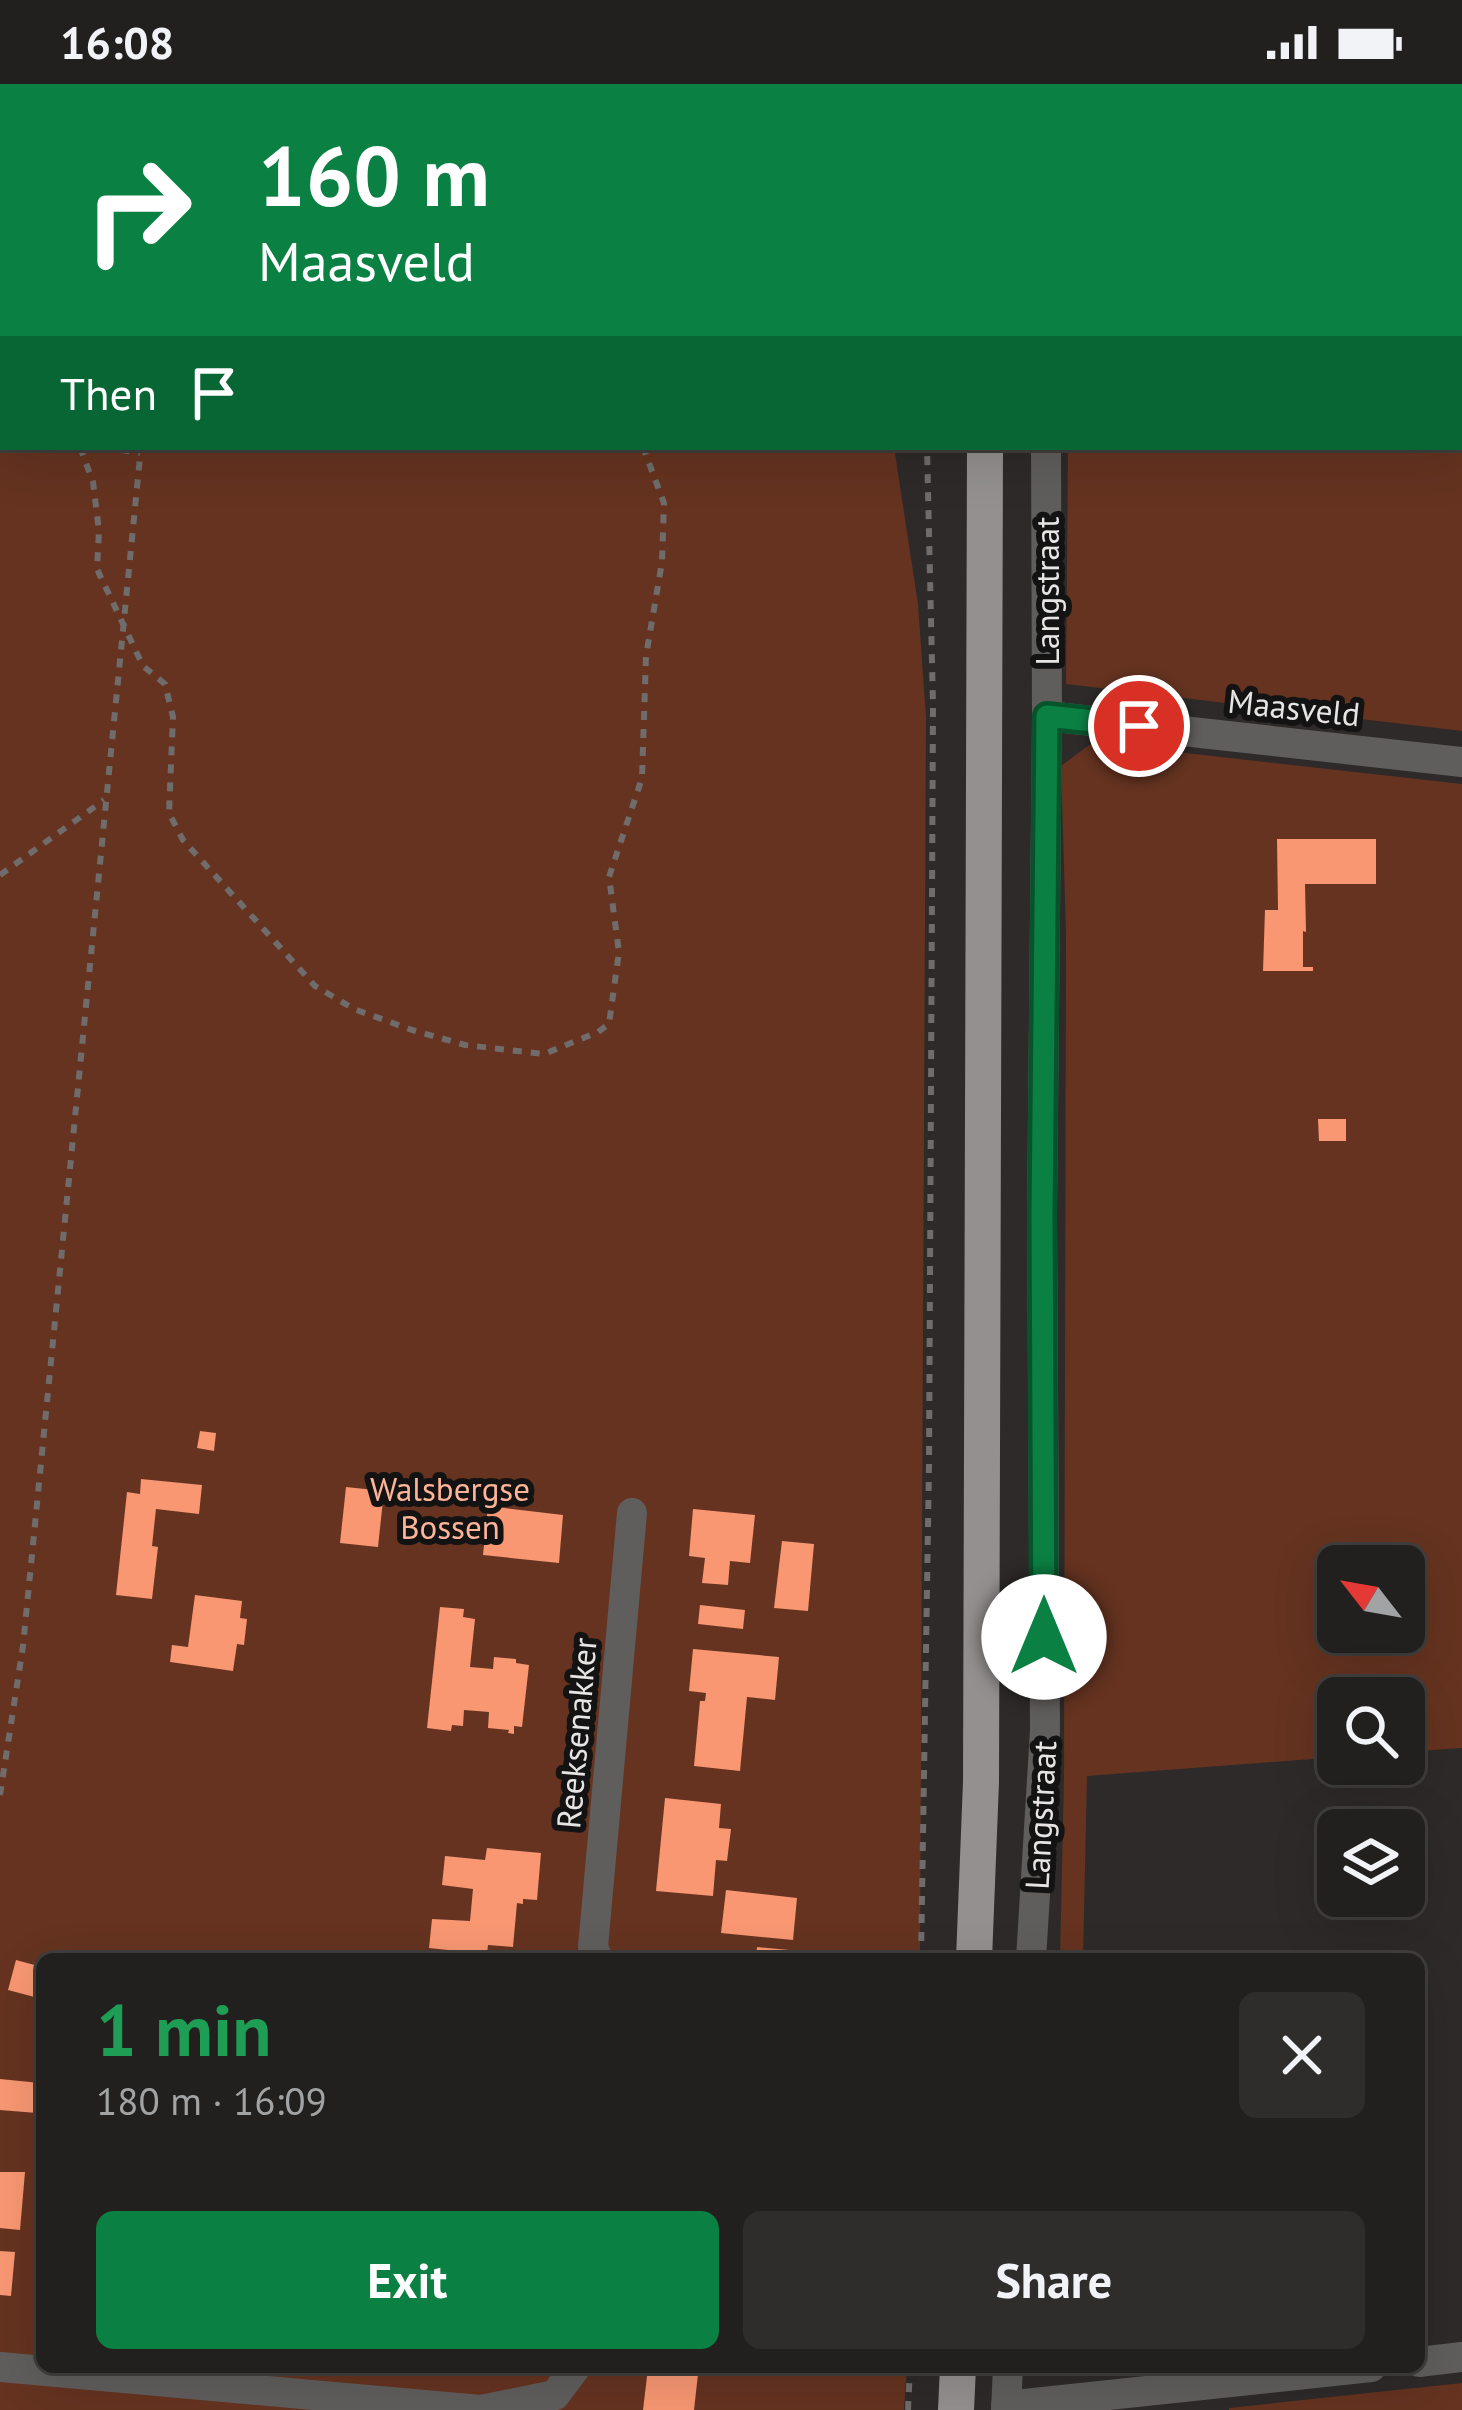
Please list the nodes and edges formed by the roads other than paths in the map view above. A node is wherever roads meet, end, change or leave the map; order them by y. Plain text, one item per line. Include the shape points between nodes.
1 (985, 450) edge
2 (1046, 450) edge
3 (1047, 716) junction
4 (1462, 762) edge
5 (632, 1513) dead end
6 (596, 1953) edge
7 (974, 1953) edge
8 (1031, 1953) edge
9 (1462, 2357) edge
10 (1425, 2361) edge
11 (0, 2367) edge
12 (36, 2370) edge
13 (67, 2373) edge
14 (572, 2373) edge
15 (958, 2373) edge
16 (1008, 2373) edge
17 (1317, 2373) edge
18 (1006, 2408) edge
19 (956, 2410) edge

1 - 7 main road, Langstraat
2 - 3 street, Langstraat
3 - 4 street, Maasveld
3 - 8 street, Langstraat via 1045,1731
5 - 6 street, Reeksenakker
9 - 10 street
11 - 12 street
13 - 14 street via 481,2410 555,2396
15 - 19 main road
16 - 18 street
17 - 18 street

